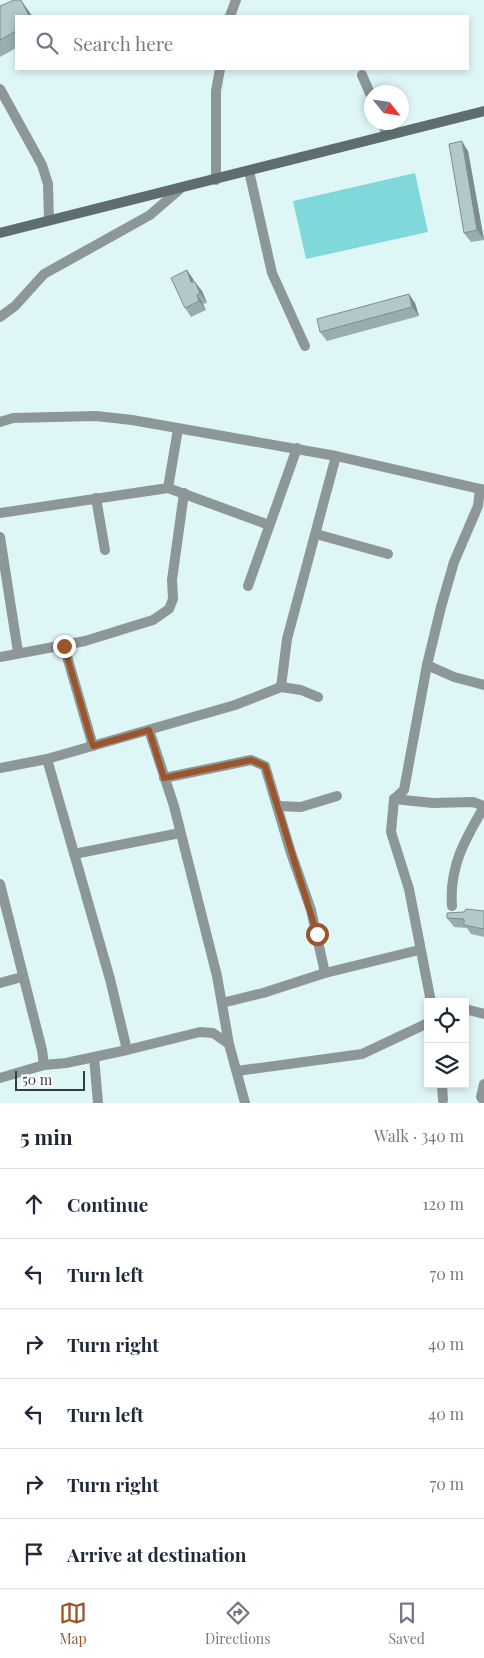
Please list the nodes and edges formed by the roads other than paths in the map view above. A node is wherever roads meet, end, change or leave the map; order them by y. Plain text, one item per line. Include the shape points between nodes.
1 (236, 0) edge
2 (230, 15) edge
3 (220, 70) edge
4 (362, 75) dead end
5 (366, 85) edge
6 (0, 89) edge
7 (484, 111) edge
8 (385, 130) edge
9 (387, 135) junction
10 (249, 171) junction
11 (216, 180) junction
12 (180, 189) junction
13 (49, 220) junction
14 (0, 233) edge
15 (0, 317) edge
16 (305, 346) dead end
17 (0, 422) edge
18 (178, 428) junction
19 (297, 448) junction
20 (336, 456) junction
21 (168, 488) junction
22 (482, 489) edge
23 (184, 493) junction
24 (96, 498) junction
25 (0, 514) edge
26 (269, 525) junction
27 (316, 534) junction
28 (0, 537) edge
29 (106, 550) dead end
30 (388, 554) dead end
31 (248, 586) dead end
32 (64, 646) junction
33 (18, 652) junction
34 (0, 657) edge
35 (426, 665) junction
36 (484, 685) edge
37 (281, 687) junction
38 (318, 697) dead end
39 (149, 730) junction
40 (93, 746) junction
41 (47, 759) junction
42 (0, 768) edge
43 (164, 778) junction
44 (337, 796) dead end
45 (394, 799) junction
46 (278, 806) junction
47 (484, 806) edge
48 (180, 833) junction
49 (74, 854) junction
50 (0, 884) edge
51 (452, 906) dead end
52 (419, 950) junction
53 (325, 973) junction
54 (22, 977) junction
55 (0, 983) edge
56 (430, 998) edge
57 (222, 1003) junction
58 (469, 1011) edge
59 (484, 1014) edge
60 (225, 1021) junction
61 (424, 1025) edge
62 (213, 1033) junction
63 (229, 1044) junction
64 (127, 1050) junction
65 (94, 1057) junction
66 (44, 1065) junction
67 (237, 1070) junction
68 (0, 1078) edge
69 (484, 1084) edge
70 (442, 1088) edge
71 (443, 1100) dead end
72 (484, 1101) edge
73 (98, 1103) edge
74 (245, 1103) edge

1 - 2 street
3 - 11 street via 216,90
4 - 5 street
6 - 13 street via 42,165 48,184
7 - 9 main road
8 - 9 street
9 - 10 main road
10 - 11 main road
10 - 16 street via 272,273
11 - 12 main road
12 - 13 main road
12 - 15 street via 150,215 44,274 15,306
13 - 14 main road
17 - 18 street via 13,418 96,416
18 - 19 street
18 - 21 street
19 - 20 street
19 - 26 street
20 - 22 street
20 - 27 street
21 - 23 street
21 - 24 street
22 - 35 street via 452,571
23 - 26 street
23 - 32 street via 172,580 173,599 169,609 153,620
24 - 25 street
24 - 29 street
26 - 31 street
27 - 30 street
27 - 37 street via 287,639
28 - 33 street
32 - 33 street
32 - 40 street
33 - 34 street
35 - 36 street
35 - 45 street via 404,790
37 - 38 street
37 - 39 street via 235,705
39 - 40 street
39 - 43 street
40 - 41 street
41 - 42 street
41 - 49 street
43 - 46 street via 251,760 265,766
43 - 48 street
44 - 46 street via 301,806
45 - 47 street via 433,803 473,802
45 - 52 street via 391,832 409,889
46 - 53 street via 311,910
47 - 51 street via 458,856 451,892
48 - 49 street
48 - 57 street
49 - 64 street
50 - 54 street
52 - 53 street
52 - 56 street
53 - 57 street
54 - 55 street
54 - 66 street
57 - 60 street
58 - 59 street
60 - 62 street
60 - 63 street
61 - 67 street via 362,1054
62 - 63 street
62 - 64 street via 186,1034
63 - 67 street
64 - 65 street
65 - 66 street
65 - 73 street
66 - 68 street
67 - 74 street
69 - 72 street via 481,1097
70 - 71 street

